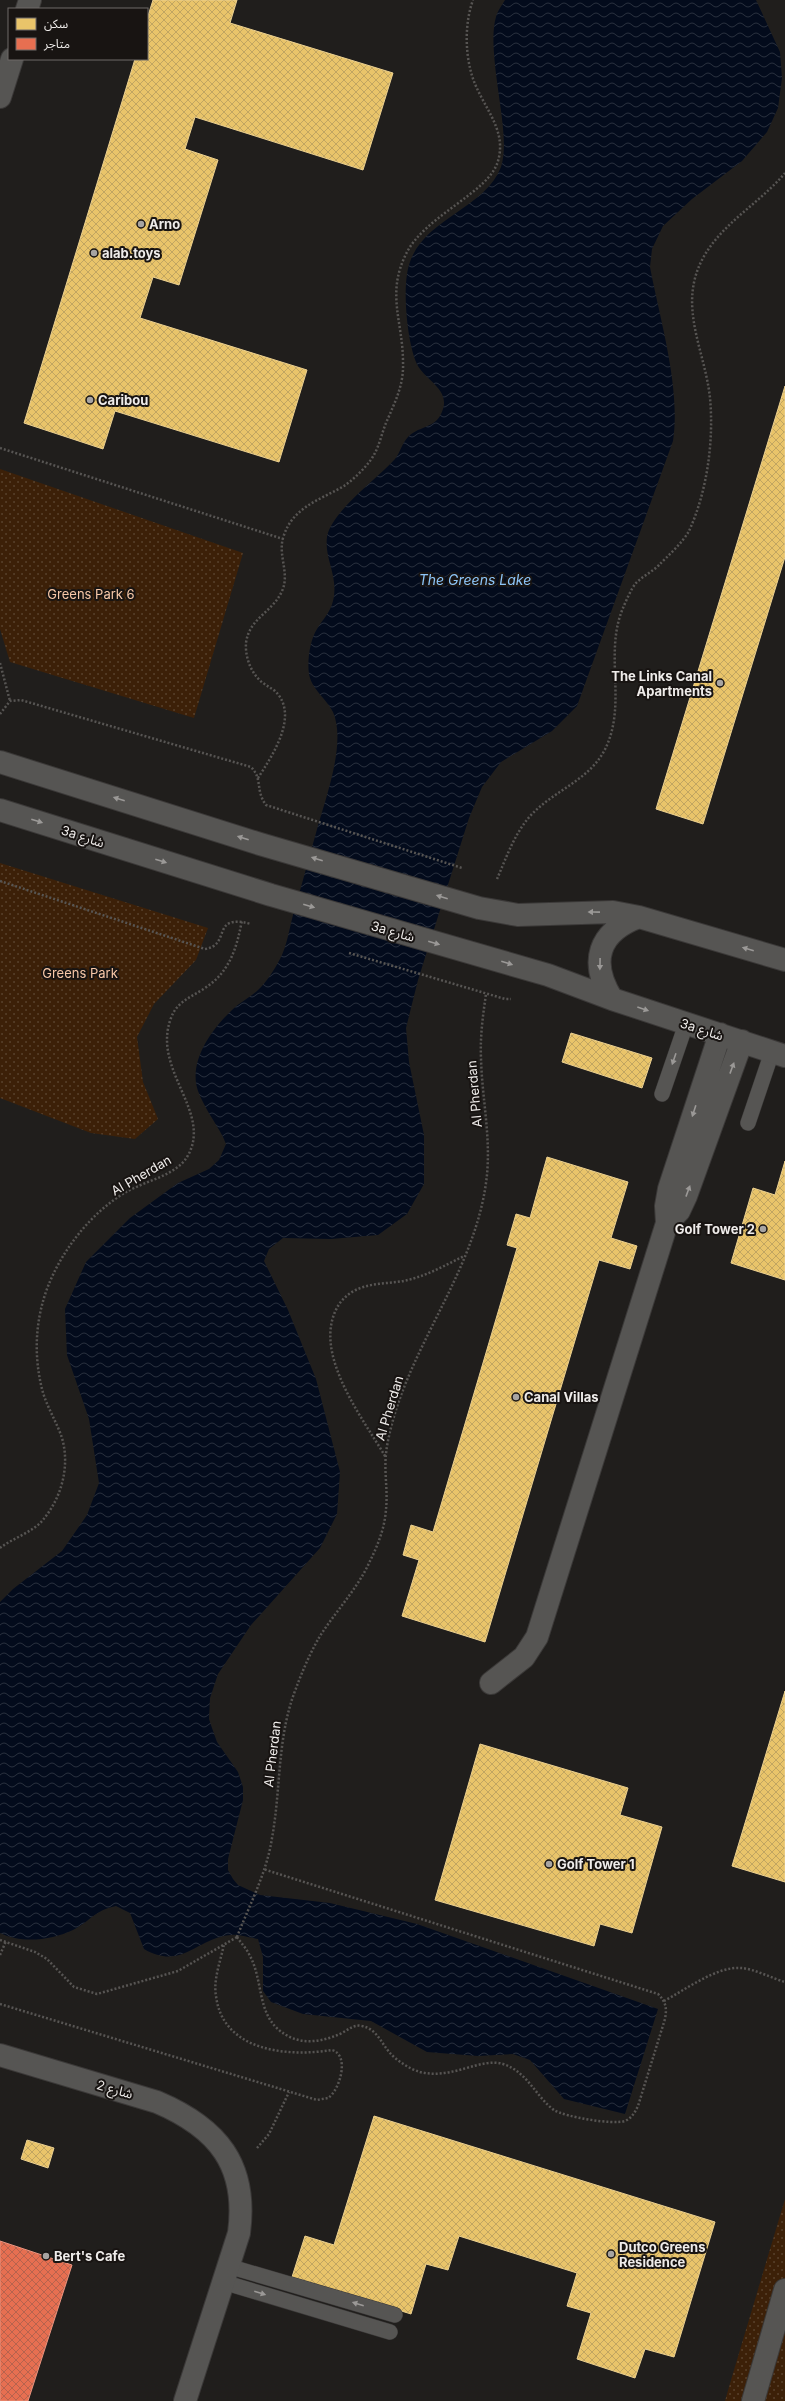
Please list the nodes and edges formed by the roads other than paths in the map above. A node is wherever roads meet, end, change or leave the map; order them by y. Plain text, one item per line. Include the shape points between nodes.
1 (12, 60) edge
2 (0, 97) edge
3 (0, 762) edge
4 (0, 810) edge
5 (639, 917) junction
6 (785, 960) edge
7 (612, 999) junction
8 (686, 1024) junction
9 (720, 1034) junction
10 (742, 1042) junction
11 (778, 1054) edge
12 (662, 1094) dead end
13 (748, 1123) dead end
14 (668, 1223) junction
15 (491, 1683) dead end
16 (0, 2055) edge
17 (226, 2274) junction
18 (785, 2290) edge
19 (395, 2315) dead end
20 (390, 2332) dead end
21 (185, 2401) edge
22 (753, 2401) edge

1 - 2 street
5 -> 3 street via 613,912 518,914 479,908 281,848 260,844
4 -> 7 street, 3a شارع via 271,895 548,975
6 -> 5 street
5 -> 7 street via 622,923 609,934 601,950 599,967 603,984
7 -> 8 street, 3a شارع
8 - 9 street, 3a شارع
8 -> 12 lane
9 - 10 street, 3a شارع
9 -> 14 street via 668,1194
10 - 11 street, 3a شارع
14 -> 10 street via 686,1196
11 - 13 lane
14 - 15 street via 537,1637 524,1657
16 - 17 street, شارع 2 via 157,2102 191,2118 219,2143 232,2163 242,2209 239,2233
19 -> 17 lane
17 -> 20 lane
17 - 21 street, شارع 2
18 - 22 street

